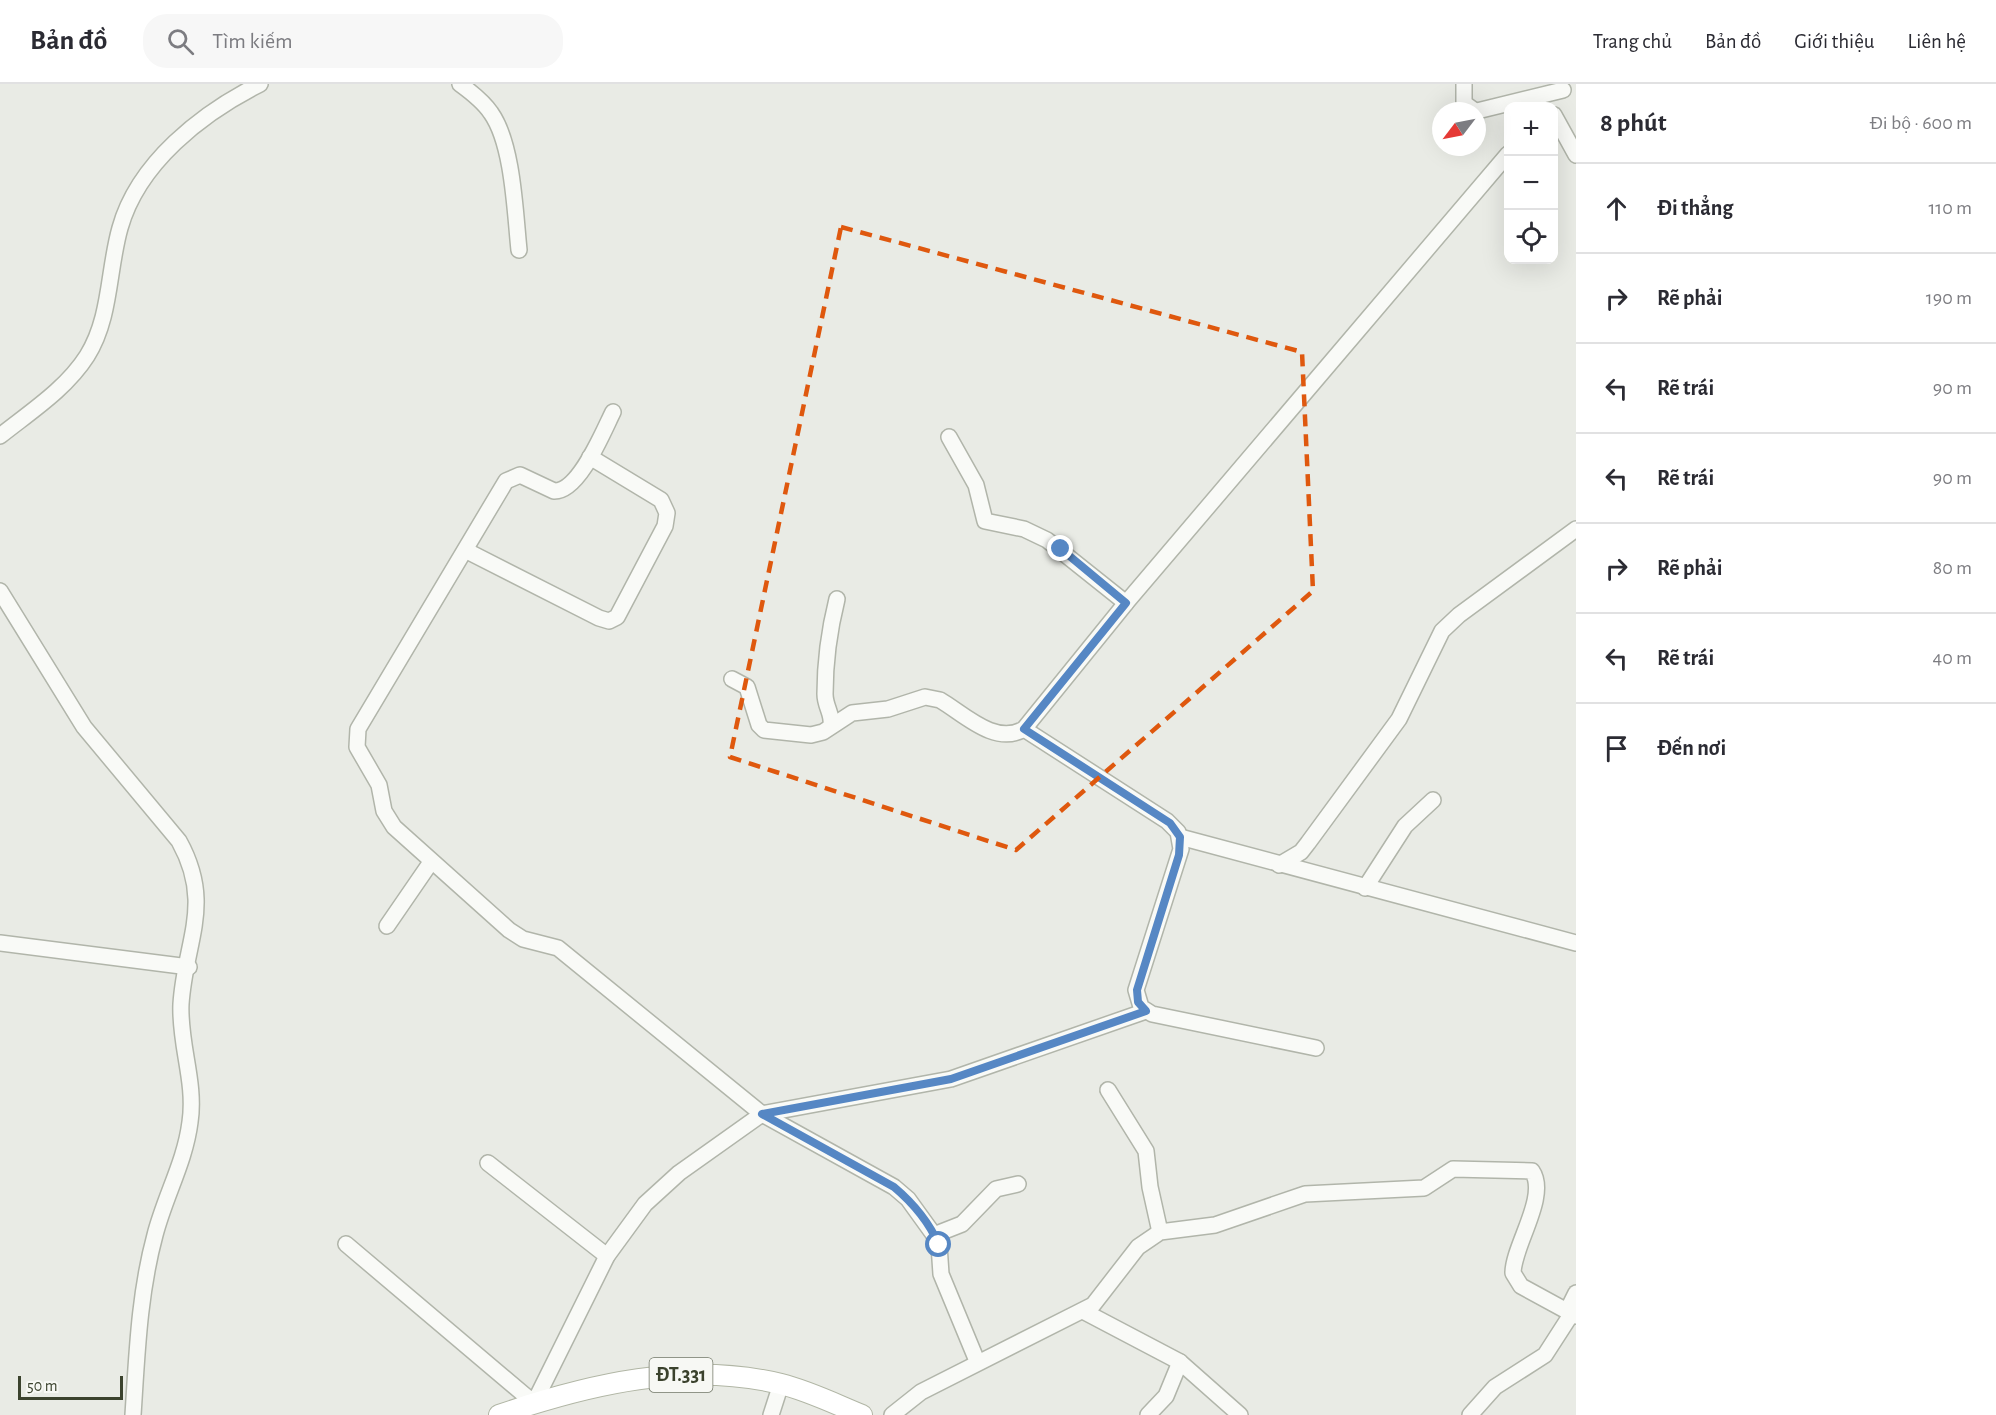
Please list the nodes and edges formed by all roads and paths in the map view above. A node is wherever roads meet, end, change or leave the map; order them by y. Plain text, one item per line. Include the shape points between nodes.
1 (260, 84) edge
2 (460, 84) edge
3 (1464, 84) edge
4 (1565, 87) edge
5 (1464, 102) edge
6 (1552, 102) edge
7 (1486, 108) edge
8 (1558, 122) edge
9 (1576, 154) edge
10 (1507, 156) edge
11 (519, 250) dead end
12 (613, 412) dead end
13 (0, 436) edge
14 (949, 437) dead end
15 (590, 457) junction
16 (1576, 529) edge
17 (467, 551) junction
18 (0, 591) edge
19 (837, 599) dead end
20 (1126, 603) junction
21 (732, 679) dead end
22 (831, 726) junction
23 (1024, 729) junction
24 (1433, 800) dead end
25 (1180, 837) junction
26 (431, 862) junction
27 (1279, 865) junction
28 (1365, 888) junction
29 (387, 926) dead end
30 (0, 944) edge
31 (1576, 944) edge
32 (189, 967) junction
33 (1146, 1011) junction
34 (1316, 1048) dead end
35 (1108, 1090) dead end
36 (762, 1114) junction
37 (488, 1163) dead end
38 (1018, 1184) dead end
39 (1160, 1232) junction
40 (934, 1234) junction
41 (345, 1244) dead end
42 (606, 1256) junction
43 (1576, 1293) edge
44 (1083, 1311) junction
45 (1572, 1313) edge
46 (977, 1360) junction
47 (1180, 1362) junction
48 (781, 1384) junction
49 (534, 1403) junction
50 (133, 1415) edge
51 (499, 1415) edge
52 (771, 1415) edge
53 (862, 1415) edge
54 (892, 1415) edge
55 (1148, 1415) edge
56 (1240, 1415) edge
57 (1470, 1415) edge

1 - 13 street via 197,123 147,175 120,227 104,315 88,354 55,392
2 - 11 street via 491,112 500,130 511,177
3 - 5 street
4 - 6 street
4 - 7 street
8 - 9 street
10 - 20 street
12 - 15 street
14 - 20 street via 976,485 985,520 1024,529 1047,540
15 - 17 street via 564,490 547,489 520,475 509,478
15 - 17 street via 655,495 667,513 665,526 617,617 609,621 599,618
16 - 27 street via 1450,622 1399,718 1308,843
17 - 26 street via 357,735 357,747 379,785 388,819
18 - 32 street via 84,727 187,854 197,907
19 - 22 street via 828,642 825,696 832,714
20 - 23 street
21 - 22 street via 747,687 764,730 811,735
22 - 23 street via 852,713 888,709 930,697 940,699 993,733 1008,735
23 - 25 street via 1170,823
24 - 28 street via 1405,826
25 - 27 street
25 - 33 street via 1179,855 1137,990 1138,1002
26 - 29 street
26 - 36 street via 515,935 558,948
27 - 28 street
28 - 31 street
30 - 32 street
32 - 50 street via 181,1012 191,1119 183,1157 155,1233 142,1293
33 - 34 street
33 - 36 street via 951,1079
35 - 39 street via 1146,1151
36 - 40 street via 894,1187
36 - 42 street via 661,1187
37 - 42 street
38 - 40 street via 996,1189 962,1224
39 - 44 street via 1138,1247 1098,1300
39 - 45 street via 1215,1225 1305,1194 1424,1188 1453,1169 1528,1170 1534,1174 1536,1183 1532,1211 1512,1273 1521,1286
40 - 46 street via 939,1245 941,1274
41 - 49 street
42 - 49 street
43 - 45 street
44 - 46 street
44 - 47 street
45 - 57 street via 1545,1355 1495,1388
46 - 54 street via 921,1392
47 - 55 street via 1166,1396
47 - 56 street
48 - 49 main road, ĐT.331 via 704,1375 649,1376
48 - 52 street
48 - 53 main road, ĐT.331
49 - 51 main road, ĐT.331

